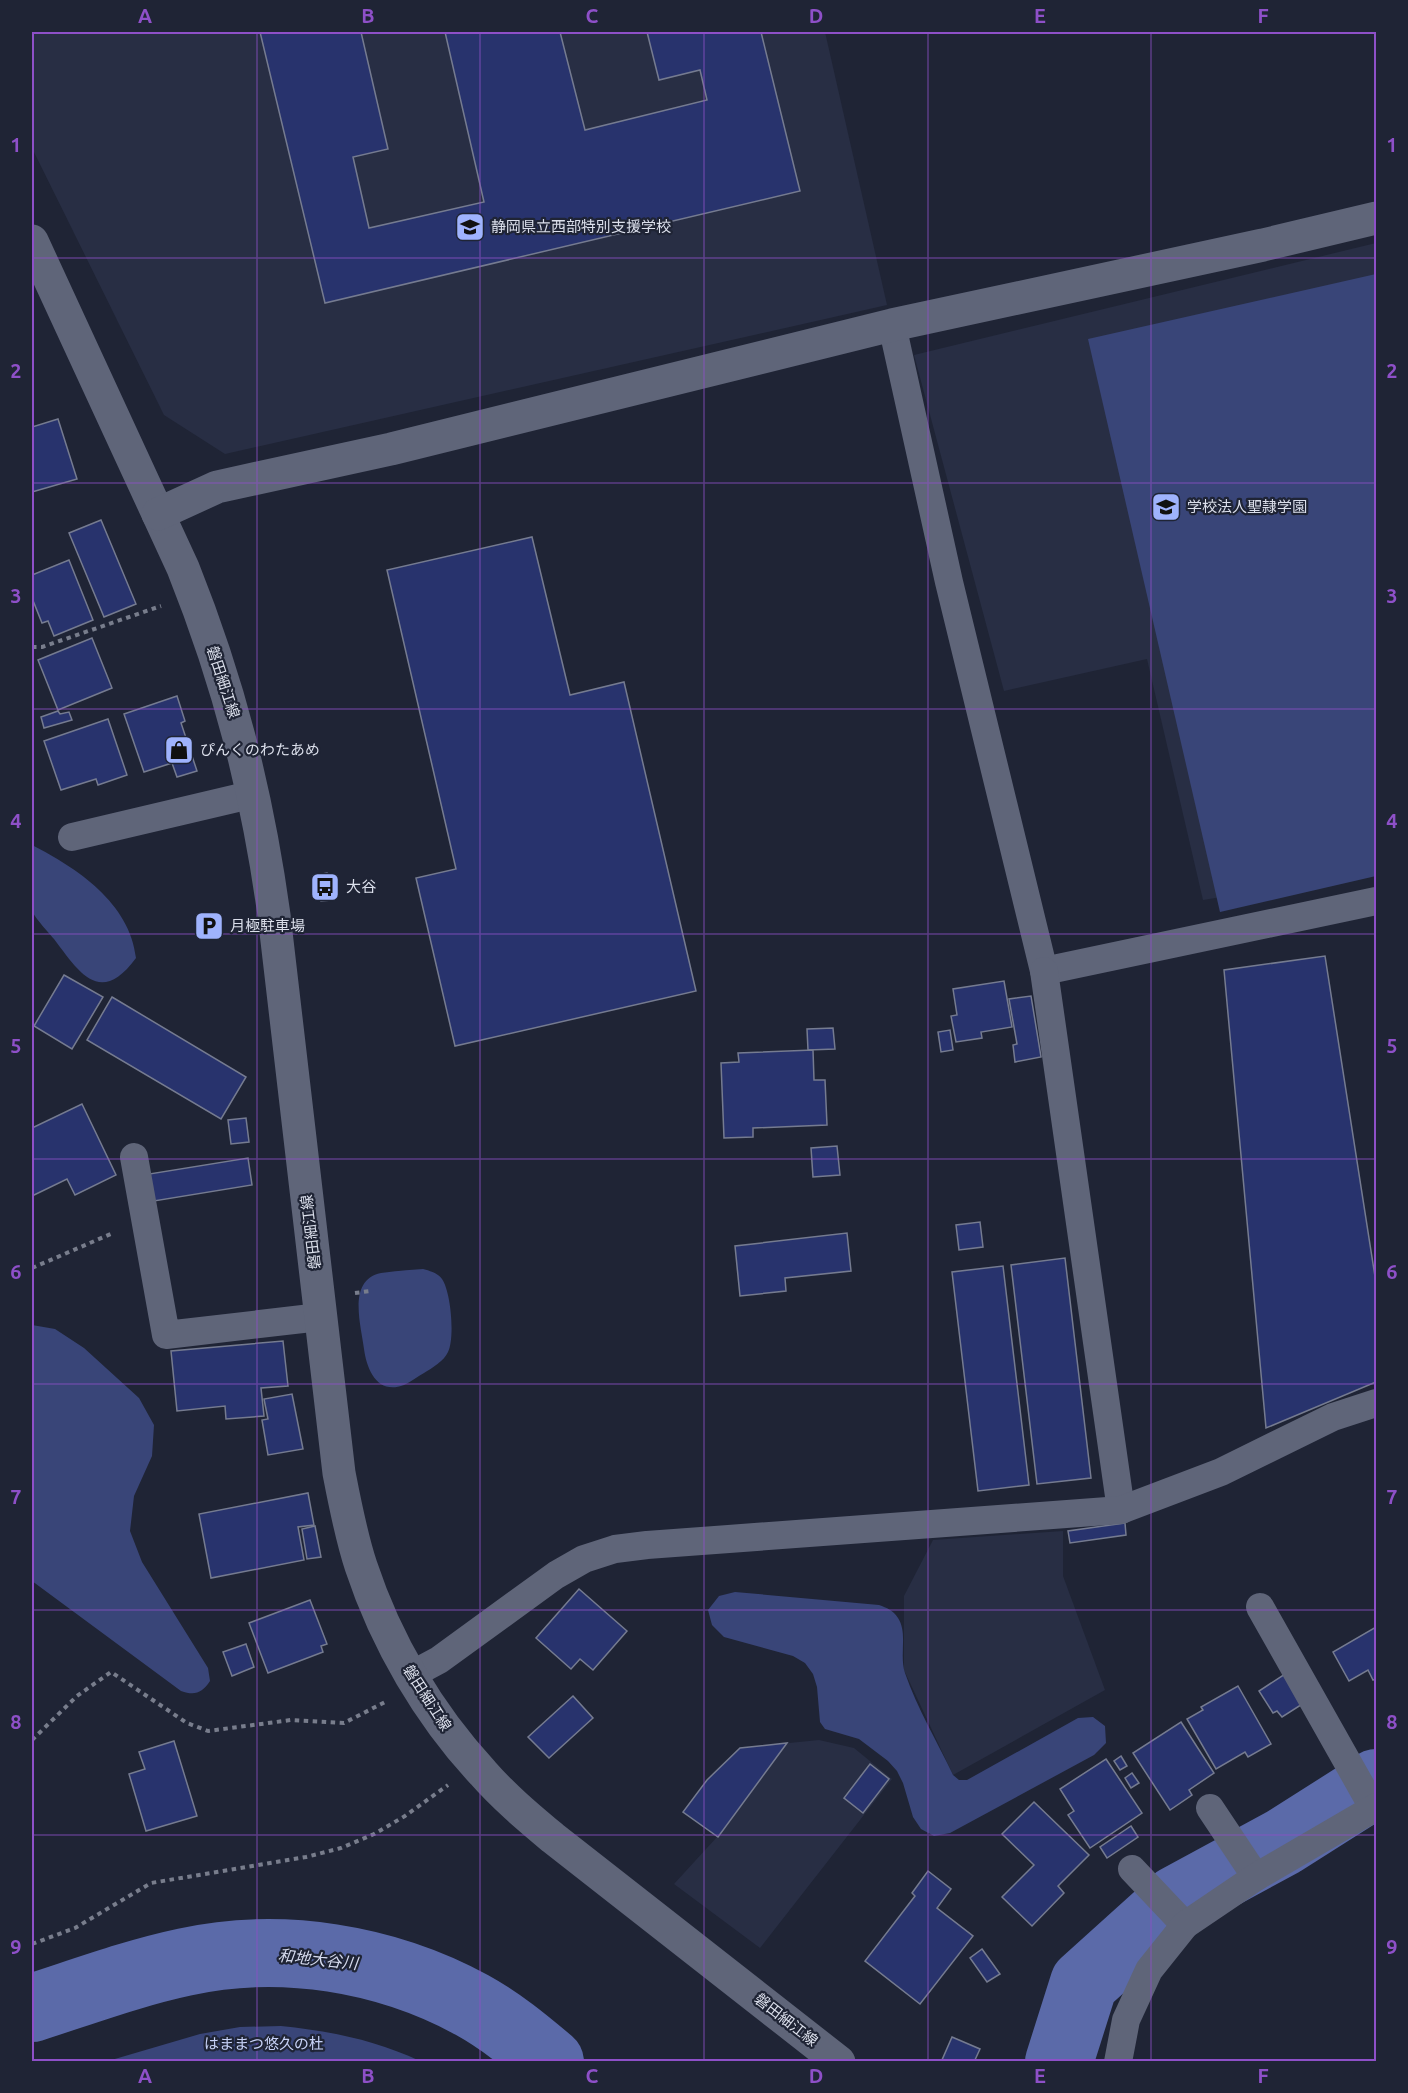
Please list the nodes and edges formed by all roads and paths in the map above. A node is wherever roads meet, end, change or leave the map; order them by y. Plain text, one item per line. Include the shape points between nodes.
1 (1377, 218) edge
2 (32, 241) edge
3 (40, 282) edge
4 (892, 325) junction
5 (158, 514) junction
6 (192, 593) junction
7 (32, 647) edge
8 (254, 794) junction
9 (72, 837) dead end
10 (1377, 901) edge
11 (1044, 971) junction
12 (134, 1157) dead end
13 (146, 1223) junction
14 (32, 1268) edge
15 (370, 1292) dead end
16 (355, 1293) dead end
17 (321, 1317) junction
18 (1377, 1404) edge
19 (1120, 1510) junction
20 (1260, 1607) dead end
21 (414, 1680) junction
22 (32, 1740) edge
23 (475, 1764) junction
24 (1374, 1807) edge
25 (1210, 1808) dead end
26 (1132, 1869) dead end
27 (1256, 1877) junction
28 (1185, 1925) junction
29 (32, 1944) edge
30 (839, 2061) edge
31 (1118, 2061) edge

1 - 4 main road
2 - 3 main road, 磐田細江線
3 - 5 main road, 磐田細江線
4 - 5 main road via 391,449 217,487
4 - 11 street via 949,582
5 - 6 main road, 磐田細江線
6 - 7 path via 42,647
6 - 8 main road, 磐田細江線 via 224,681
8 - 9 street
8 - 17 main road, 磐田細江線 via 274,915
10 - 11 street
11 - 19 street
12 - 13 street
13 - 14 path via 132,1225
13 - 17 street via 166,1335
15 - 16 path
17 - 21 main road, 磐田細江線 via 339,1473 349,1520 379,1612
18 - 19 street via 1333,1417 1221,1472
19 - 21 street via 615,1549 584,1559 556,1575
20 - 24 street
21 - 22 path via 344,1723 291,1720 208,1731 187,1723 111,1672 77,1696
21 - 23 main road, 磐田細江線
23 - 29 path via 405,1816 342,1848 151,1883 75,1928
23 - 30 main road, 磐田細江線 via 552,1838
24 - 27 street
25 - 27 street
26 - 28 street
27 - 28 street
28 - 31 street via 1149,1970 1126,2020

